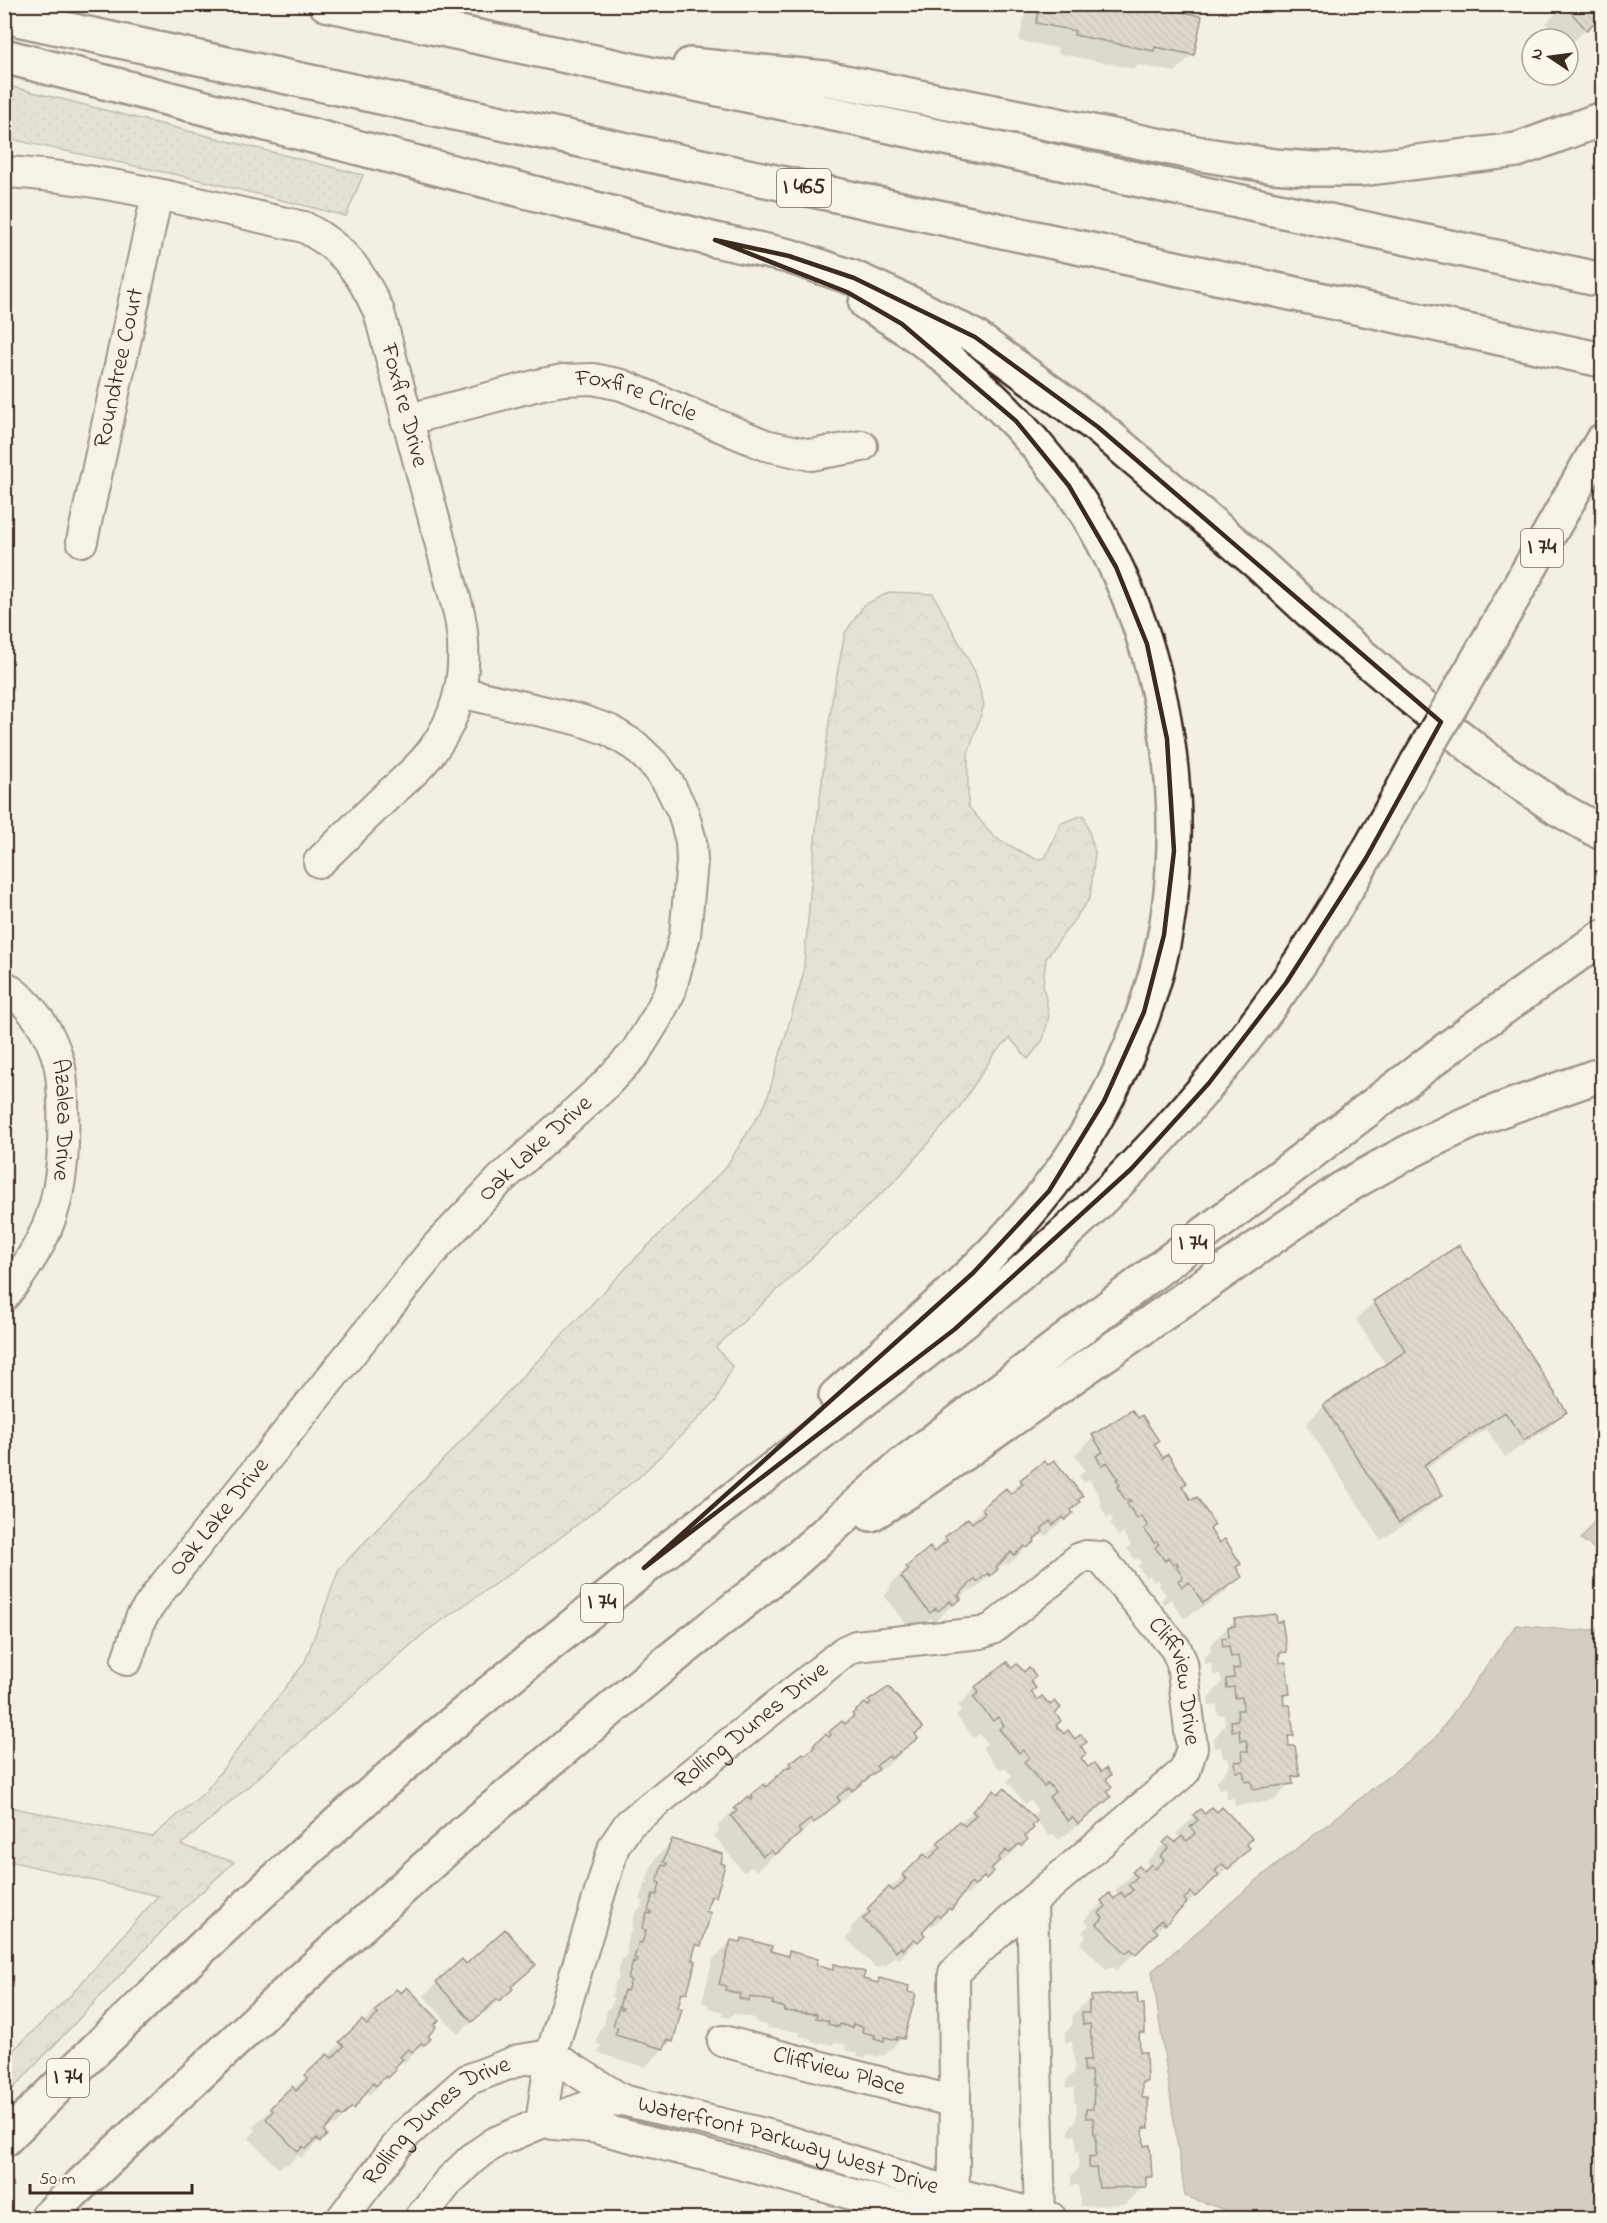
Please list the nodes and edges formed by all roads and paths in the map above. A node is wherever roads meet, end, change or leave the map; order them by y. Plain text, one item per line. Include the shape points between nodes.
1 (326, 4) edge
2 (4, 16) edge
3 (536, 51) junction
4 (4, 56) edge
5 (1602, 94) edge
6 (1602, 119) edge
7 (1475, 153) junction
8 (4, 172) edge
9 (157, 195) junction
10 (715, 240) junction
11 (1602, 280) edge
12 (1602, 360) edge
13 (406, 420) junction
14 (1602, 441) edge
15 (862, 446) dead end
16 (82, 541) dead end
17 (460, 692) junction
18 (1602, 833) edge
19 (319, 862) dead end
20 (1602, 937) edge
21 (4, 986) edge
22 (1602, 1074) edge
23 (1602, 1084) edge
24 (1519, 1104) junction
25 (4, 1296) edge
26 (1100, 1557) joint
27 (792, 1563) junction
28 (644, 1568) junction
29 (127, 1660) dead end
30 (1032, 1901) junction
31 (723, 2041) dead end
32 (551, 2055) junction
33 (622, 2100) junction
34 (955, 2102) junction
35 (541, 2123) junction
36 (4, 2140) edge
37 (954, 2206) edge
38 (47, 2218) edge
39 (342, 2218) edge
40 (420, 2218) edge
41 (939, 2218) edge
42 (1044, 2218) edge

1 - 3 highway
2 - 12 highway, I 465
3 - 7 highway via 825,78 1274,166 1360,169
3 - 11 highway
4 - 10 highway
5 - 7 highway
6 - 7 highway via 1516,150
8 - 9 street, Foxfire Drive via 74,178
9 - 13 street, Foxfire Drive via 304,227 332,243 366,283 379,312
9 - 16 street, Roundtree Court
10 - 18 highway via 789,256 854,278 975,338 1098,427 1316,617 1493,764
10 - 28 highway via 848,292 902,324 967,375 1016,421 1069,486 1116,567 1147,644 1159,690 1172,777 1174,851 1164,935 1144,1012 1104,1101 1048,1191 973,1273
13 - 15 street, Foxfire Circle via 542,384 593,380 642,392 765,445 811,455
13 - 17 street, Foxfire Drive via 462,628
14 - 28 highway, I 74, bridge via 1366,858 1286,983 1209,1083 1131,1169 1030,1266 955,1329
17 - 19 street, Foxfire Drive via 443,733 423,762
17 - 29 street, Oak Lake Drive via 609,730 635,747 669,784 683,812 692,862 685,935 670,992 622,1068 500,1180 430,1254 156,1596 135,1632
20 - 27 highway, I 74 via 1468,1033 903,1464
21 - 25 street, Azalea Drive via 38,1018 52,1043 59,1063 64,1135 61,1176 51,1216 33,1254
22 - 24 highway
23 - 24 highway
24 - 27 highway via 1410,1150 1340,1190 918,1485
26 - 30 street, Cliffview Drive via 1176,1649 1182,1663 1192,1748 1185,1771
26 - 32 street, Rolling Dunes Drive via 1080,1558 992,1629 856,1646 845,1651 629,1824 614,1846
27 - 38 highway, I 74 via 467,1830
28 - 36 highway, I 74 via 436,1737 263,1891
30 - 34 street, Cliffview Drive via 954,1973
30 - 42 street
31 - 34 street, Cliffview Place
32 - 33 street
32 - 35 street, Rolling Dunes Drive
32 - 39 street, Rolling Dunes Drive via 519,2060 467,2080 406,2134
33 - 35 street, Waterfront Parkway West Drive via 592,2105
33 - 37 street, Waterfront Parkway West Drive via 769,2135
34 - 37 street, Cliffview Drive
35 - 40 street via 504,2138 474,2157
35 - 41 street, Waterfront Parkway West Drive via 592,2127
37 - 42 street, Waterfront Parkway West Drive

